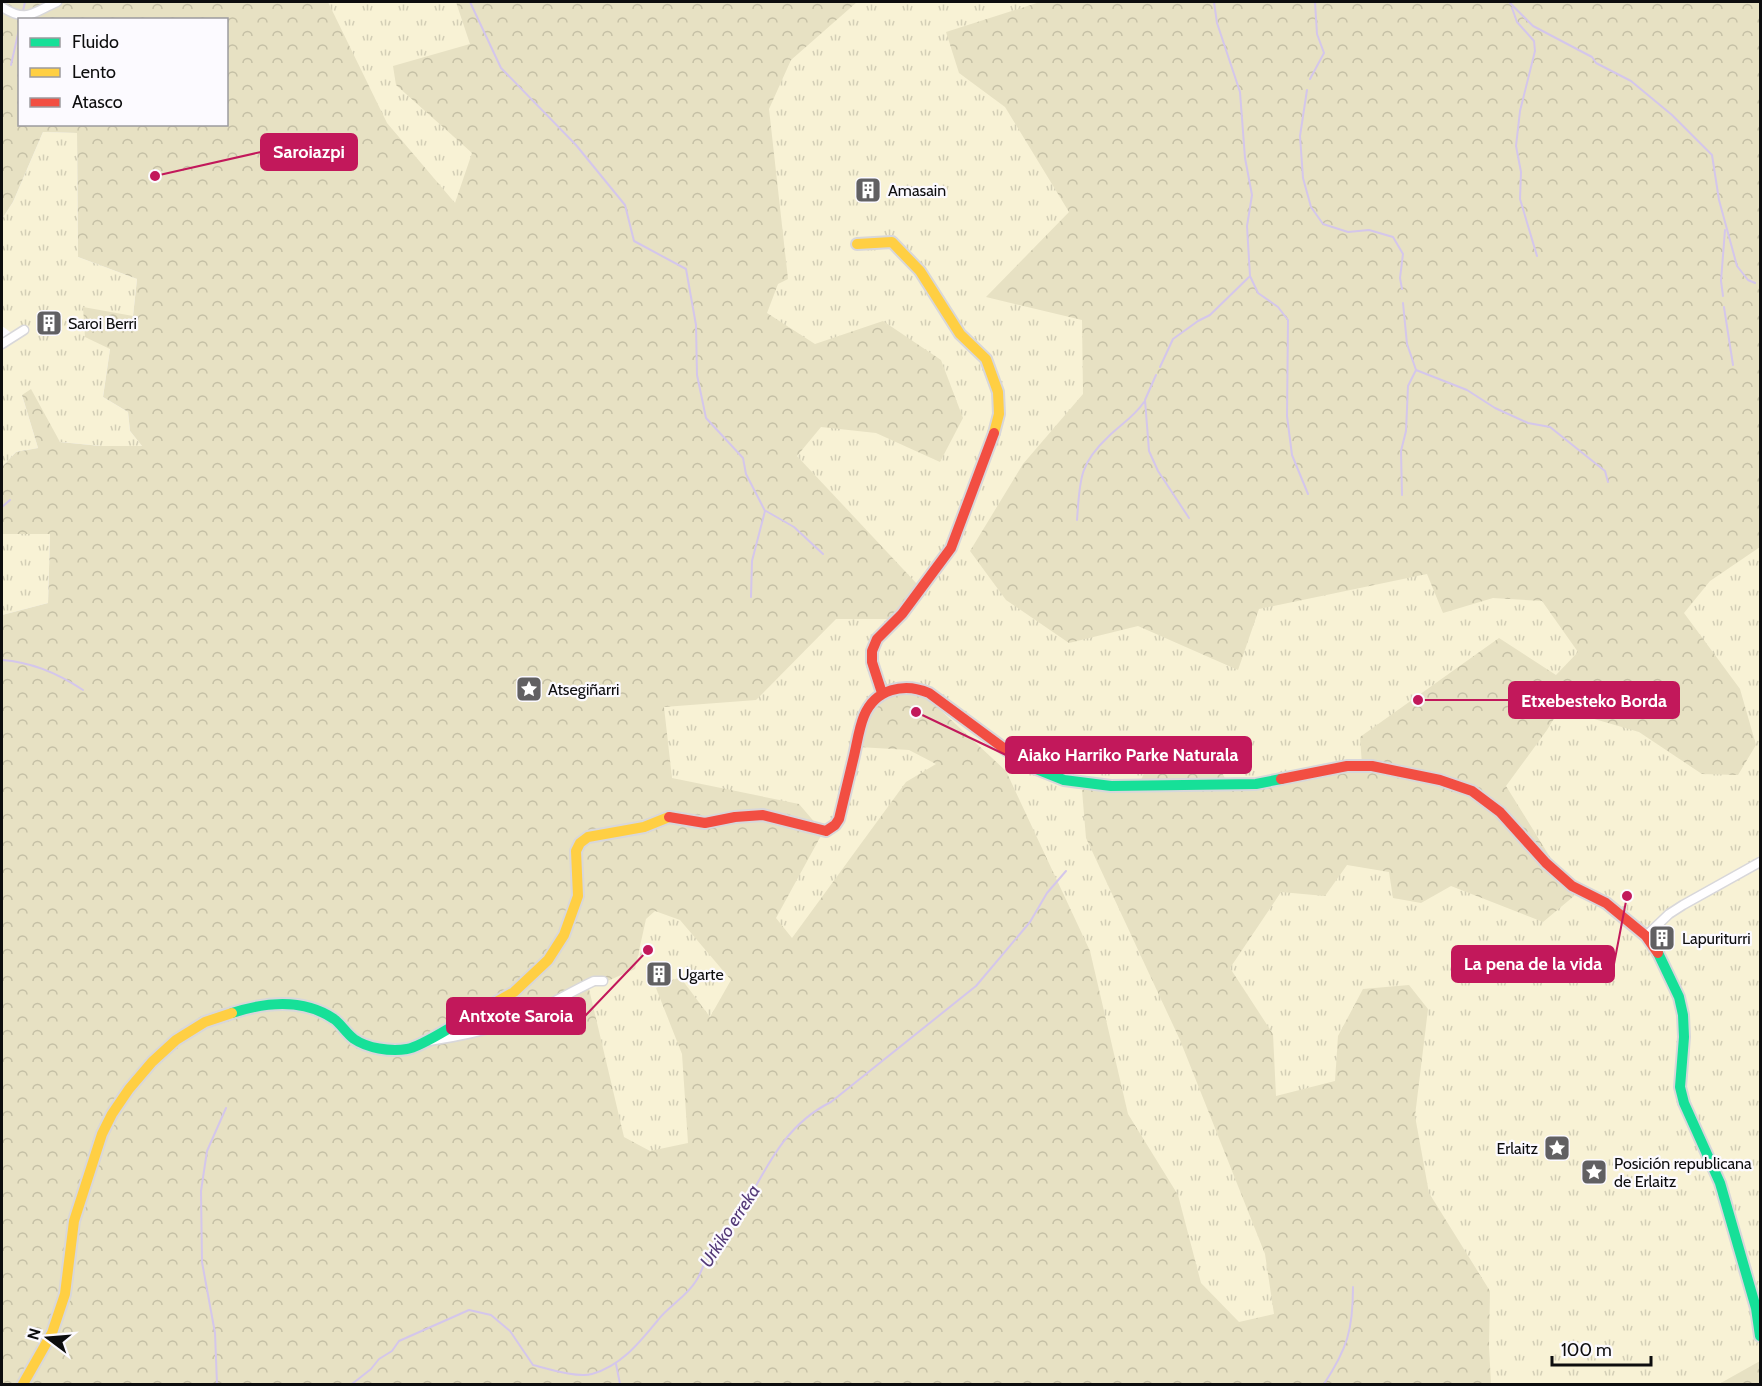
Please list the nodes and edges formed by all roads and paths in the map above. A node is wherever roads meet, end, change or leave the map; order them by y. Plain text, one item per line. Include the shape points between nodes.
1 (57, 2) edge
2 (2, 7) edge
3 (857, 244) dead end
4 (24, 330) dead end
5 (2, 344) edge
6 (882, 693) junction
7 (1761, 862) edge
8 (1646, 936) junction
9 (603, 981) dead end
10 (427, 1041) junction
11 (1761, 1336) edge
12 (23, 1384) edge

1 - 2 street via 25,17
3 - 6 street via 892,242 920,271 960,334 986,359 998,392 999,414 951,548 902,614 877,639 872,651
4 - 5 street
6 - 8 street via 896,687 921,688 1025,764 1055,777 1086,784 1256,784 1347,766 1372,766 1440,780 1472,791 1500,812 1572,886 1606,903
6 - 10 street via 864,715 839,819 831,830 816,830 763,815 705,823 669,817 644,827 588,837 576,851 578,896 564,935 548,960 514,992
7 - 8 street via 1669,914
8 - 11 street via 1662,958 1679,997 1684,1037 1680,1087 1720,1183
9 - 10 street via 594,981 510,1022
10 - 12 street via 394,1051 373,1047 354,1039 333,1019 301,1004 245,1009 205,1022 176,1040 129,1089 102,1134 74,1221 66,1294 52,1333

